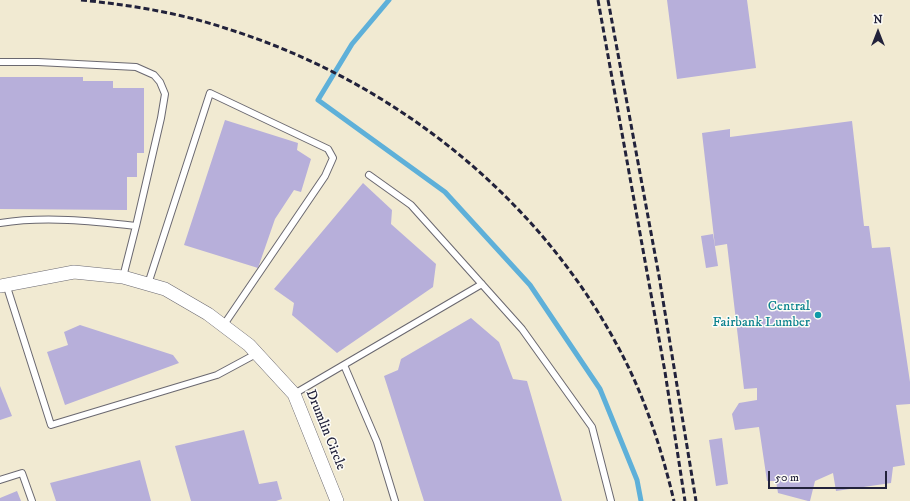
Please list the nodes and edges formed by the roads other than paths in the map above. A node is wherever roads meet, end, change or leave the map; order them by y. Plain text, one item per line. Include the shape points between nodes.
1 (0, 62) edge
2 (369, 175) dead end
3 (0, 223) edge
4 (136, 226) junction
5 (123, 276) junction
6 (148, 284) junction
7 (482, 284) junction
8 (3, 285) edge
9 (223, 326) junction
10 (256, 354) junction
11 (344, 365) junction
12 (294, 394) junction
13 (0, 480) edge
14 (32, 501) edge
15 (337, 501) edge
16 (395, 501) edge
17 (611, 501) edge

1 - 4 lane via 136,67 154,75 160,82 165,94
2 - 7 lane via 411,205
3 - 4 lane via 75,220
4 - 5 lane
5 - 6 street, Drumlin Circle
5 - 8 street, Drumlin Circle via 74,272
6 - 9 street, Drumlin Circle via 165,289 208,314
6 - 9 lane via 210,93 328,149 333,158 325,176
7 - 11 lane
7 - 17 lane via 522,329 592,427
8 - 10 lane via 51,426 217,375
9 - 10 street, Drumlin Circle via 249,345
10 - 12 street, Drumlin Circle
11 - 12 lane
11 - 16 lane via 377,442
12 - 15 street, Drumlin Circle
13 - 14 lane via 22,473

